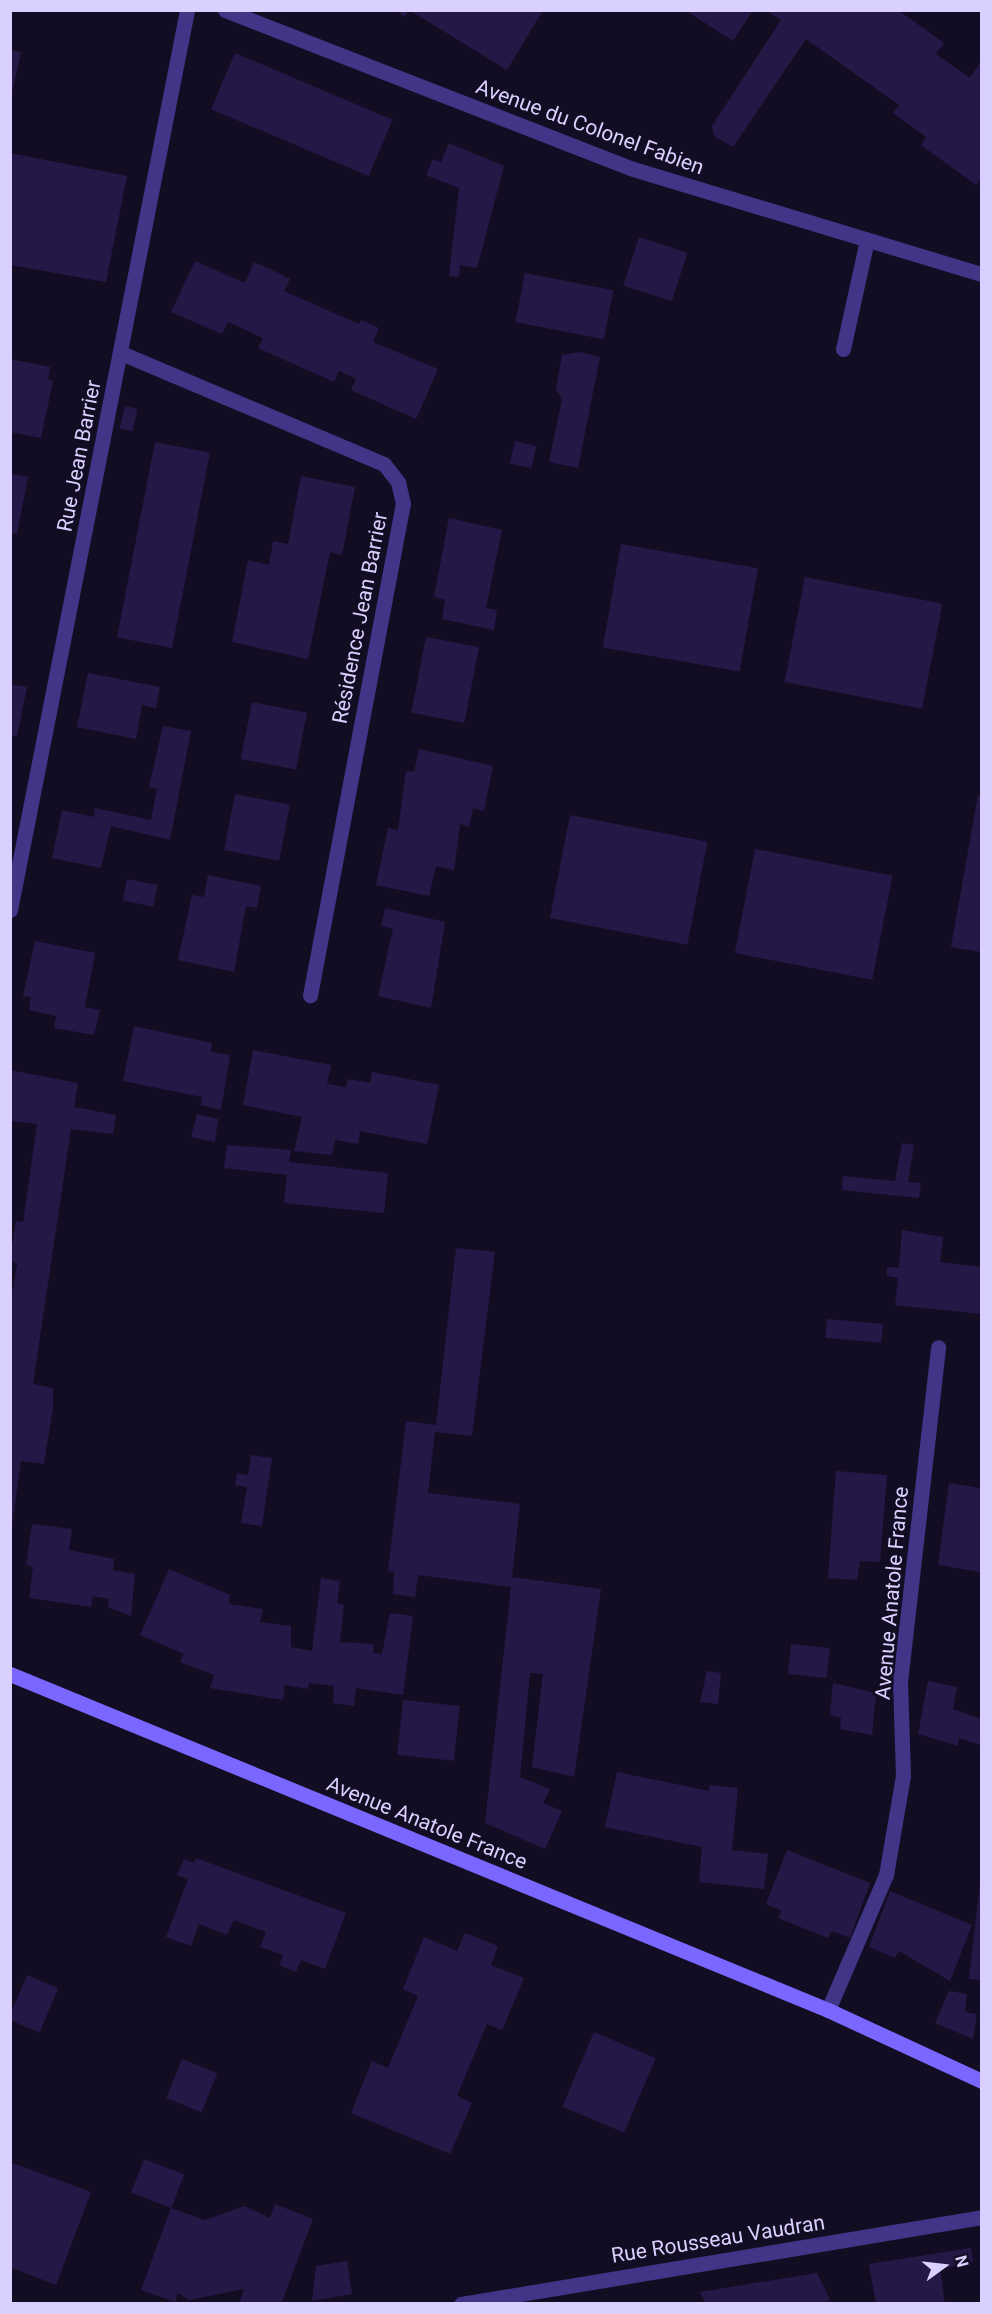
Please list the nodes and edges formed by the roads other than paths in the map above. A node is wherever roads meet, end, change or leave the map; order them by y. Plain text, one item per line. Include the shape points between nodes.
1 (187, 10) edge
2 (225, 10) edge
3 (867, 240) junction
4 (981, 274) edge
5 (843, 349) dead end
6 (121, 352) junction
7 (10, 910) edge
8 (310, 995) dead end
9 (938, 1347) dead end
10 (10, 1674) edge
11 (828, 2010) junction
12 (981, 2081) edge
13 (981, 2217) edge
14 (461, 2304) edge

1 - 6 street, Rue Jean Barrier
2 - 3 street, Avenue du Colonel Fabien via 630,168
3 - 4 street, Avenue du Colonel Fabien
3 - 5 street
6 - 7 street, Rue Jean Barrier
6 - 8 street, Résidence Jean Barrier via 384,464 398,482 403,503
9 - 11 street, Avenue Anatole France via 900,1682 903,1776 886,1875
10 - 11 main road, Avenue Anatole France
11 - 12 main road, Avenue Anatole France
13 - 14 street, Rue Rousseau Vaudran

